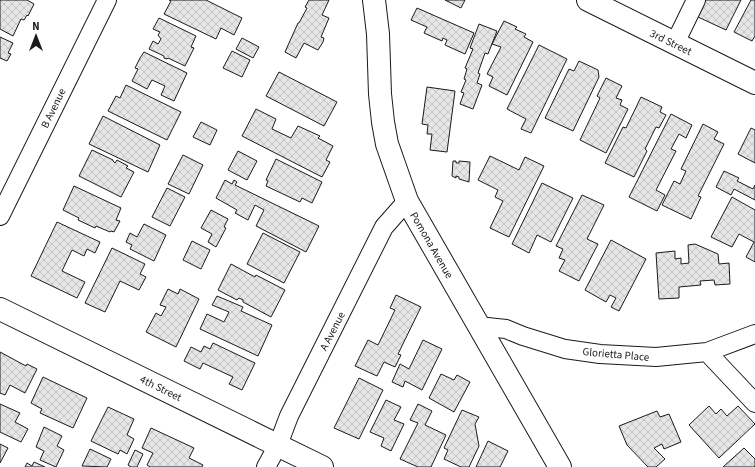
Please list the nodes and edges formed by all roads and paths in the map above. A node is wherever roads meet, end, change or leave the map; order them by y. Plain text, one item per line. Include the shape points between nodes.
1 (107, 0) edge
2 (374, 0) edge
3 (588, 0) edge
4 (696, 0) edge
5 (675, 43) junction
6 (755, 83) edge
7 (407, 201) junction
8 (0, 216) edge
9 (0, 309) edge
10 (478, 326) junction
11 (755, 334) edge
12 (708, 352) junction
13 (755, 403) edge
14 (278, 445) junction
15 (266, 467) edge
16 (322, 467) edge
17 (560, 467) edge

1 - 8 street, B Avenue
2 - 7 main road, Pomona Avenue via 385,137
3 - 5 main road, 3rd Street
4 - 5 street
5 - 6 main road, 3rd Street
7 - 10 main road, Pomona Avenue
7 - 14 street, A Avenue via 384,227 289,416
9 - 14 main road, 4th Street
10 - 12 street, Glorietta Place via 506,329 566,349 600,354 656,358
10 - 17 main road, Pomona Avenue
11 - 12 street, Glorietta Place
12 - 13 street
14 - 15 street, A Avenue
14 - 16 main road, 4th Street

